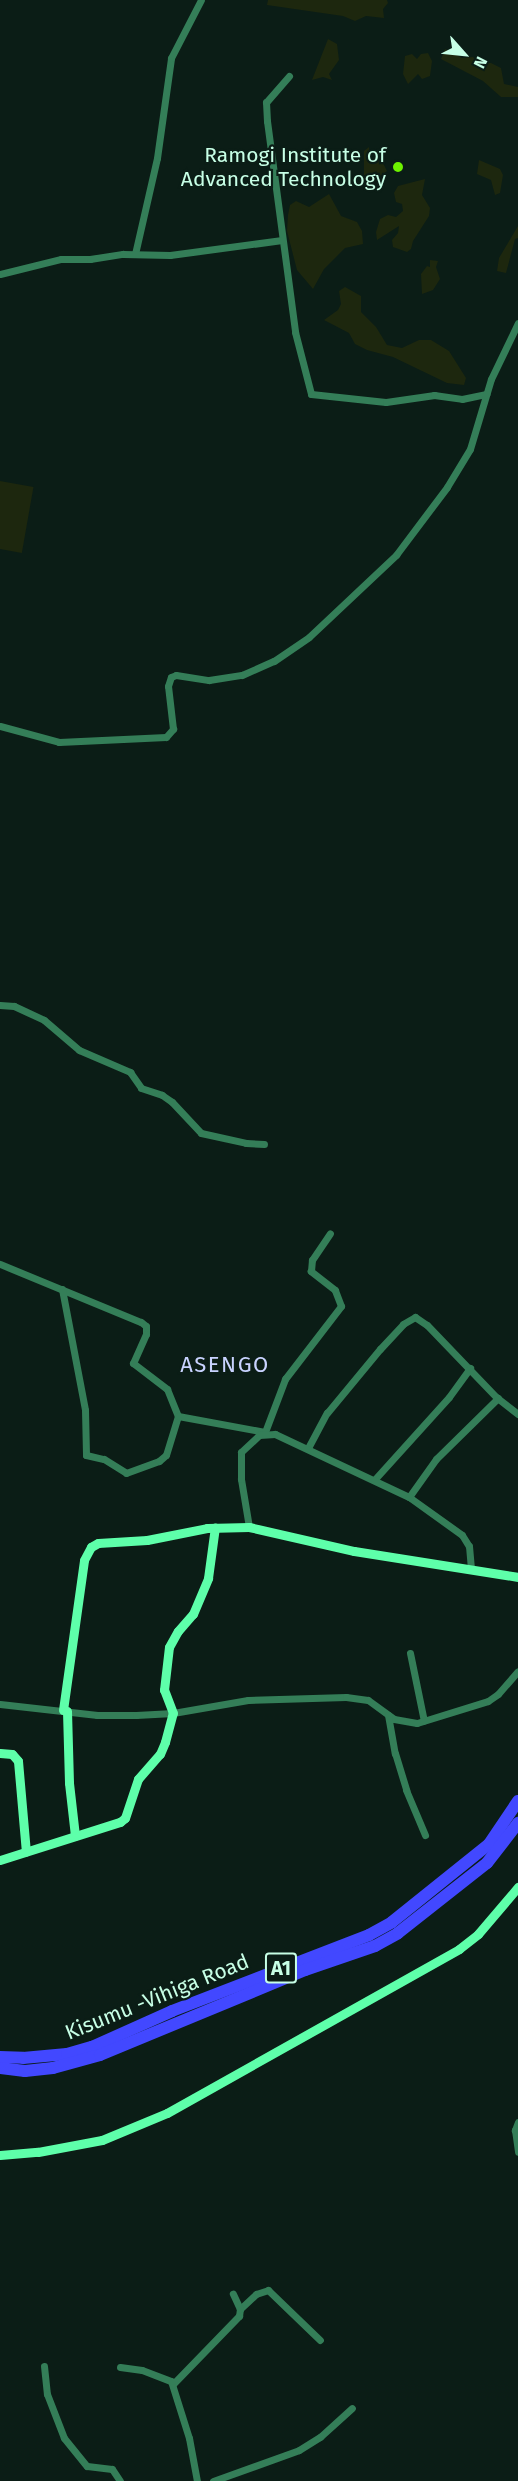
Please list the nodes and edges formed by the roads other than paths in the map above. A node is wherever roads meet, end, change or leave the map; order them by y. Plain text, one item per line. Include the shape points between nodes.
1 (201, 0) edge
2 (289, 76) dead end
3 (282, 240) junction
4 (135, 254) junction
5 (0, 274) edge
6 (518, 323) edge
7 (486, 394) junction
8 (0, 726) edge
9 (0, 1005) edge
10 (264, 1144) dead end
11 (330, 1233) dead end
12 (0, 1263) edge
13 (62, 1289) junction
14 (470, 1368) junction
15 (498, 1398) junction
16 (518, 1414) edge
17 (178, 1416) junction
18 (265, 1432) junction
19 (308, 1448) junction
20 (375, 1479) junction
21 (409, 1497) junction
22 (216, 1527) junction
23 (249, 1527) junction
24 (471, 1570) junction
25 (518, 1577) edge
26 (410, 1653) dead end
27 (518, 1671) edge
28 (0, 1704) edge
29 (65, 1711) junction
30 (173, 1713) junction
31 (388, 1715) junction
32 (423, 1721) junction
33 (0, 1753) edge
34 (518, 1801) edge
35 (518, 1823) edge
36 (425, 1835) dead end
37 (75, 1836) junction
38 (26, 1852) junction
39 (0, 1860) edge
40 (518, 1887) edge
41 (0, 2057) edge
42 (0, 2068) edge
43 (518, 2122) edge
44 (518, 2152) edge
45 (0, 2155) edge
46 (233, 2294) dead end
47 (240, 2309) junction
48 (320, 2340) dead end
49 (44, 2366) dead end
50 (120, 2367) dead end
51 (173, 2384) junction
52 (352, 2408) dead end
53 (120, 2481) edge
54 (196, 2481) edge
55 (213, 2481) edge

1 - 4 street via 171,58 156,158
2 - 3 street via 266,104
3 - 4 street via 170,255
3 - 7 street via 295,332 312,395 386,402 434,395 462,399
4 - 5 street via 61,259
6 - 7 street
7 - 8 street via 462,465 396,555 309,637 274,661 226,679 171,677 168,686 173,727 169,736 59,742
9 - 10 street via 14,1006 44,1020 79,1050 130,1072 141,1088 172,1102 201,1133
11 - 18 street via 312,1260 311,1271 335,1290 341,1306 285,1379
12 - 13 street
13 - 17 street via 146,1326 133,1363 167,1389
13 - 17 street via 85,1410 87,1456 104,1459 126,1473 159,1461 169,1450
14 - 15 street
14 - 19 street via 427,1325 412,1317 327,1413
14 - 20 street
15 - 16 street
15 - 21 street via 436,1459
17 - 18 street
18 - 19 street
18 - 23 street via 244,1447 240,1458
19 - 20 street
20 - 21 street
21 - 24 street via 462,1535 468,1546
22 - 23 street
22 - 29 street via 91,1547 84,1560
22 - 30 street via 208,1578 193,1614 170,1647 164,1690
23 - 24 street via 354,1551
24 - 25 street
26 - 32 street
27 - 32 street via 488,1701
28 - 29 street
29 - 30 street via 97,1715
29 - 37 street
30 - 31 street via 248,1700 326,1696 368,1700
30 - 37 street via 160,1754 138,1779 125,1818
31 - 32 street via 409,1723
31 - 36 street via 406,1790
33 - 38 street via 12,1754 18,1761
34 - 41 highway, Kisumu -Vihiga Road / A1 via 489,1844 392,1922 369,1935 172,2011 92,2047 67,2054
35 - 42 highway, Kisumu -Vihiga Road / A1 via 487,1863 398,1933 375,1946 305,1970 99,2055 53,2068
37 - 38 street
38 - 39 street
40 - 45 street via 459,1950 167,2113 102,2140
43 - 44 street
46 - 47 street
47 - 48 street via 256,2294 268,2290
47 - 51 street via 237,2318
49 - 53 street via 47,2394 64,2438 87,2466 112,2469
50 - 51 street via 167,2378
51 - 54 street via 189,2438
52 - 55 street via 299,2450

